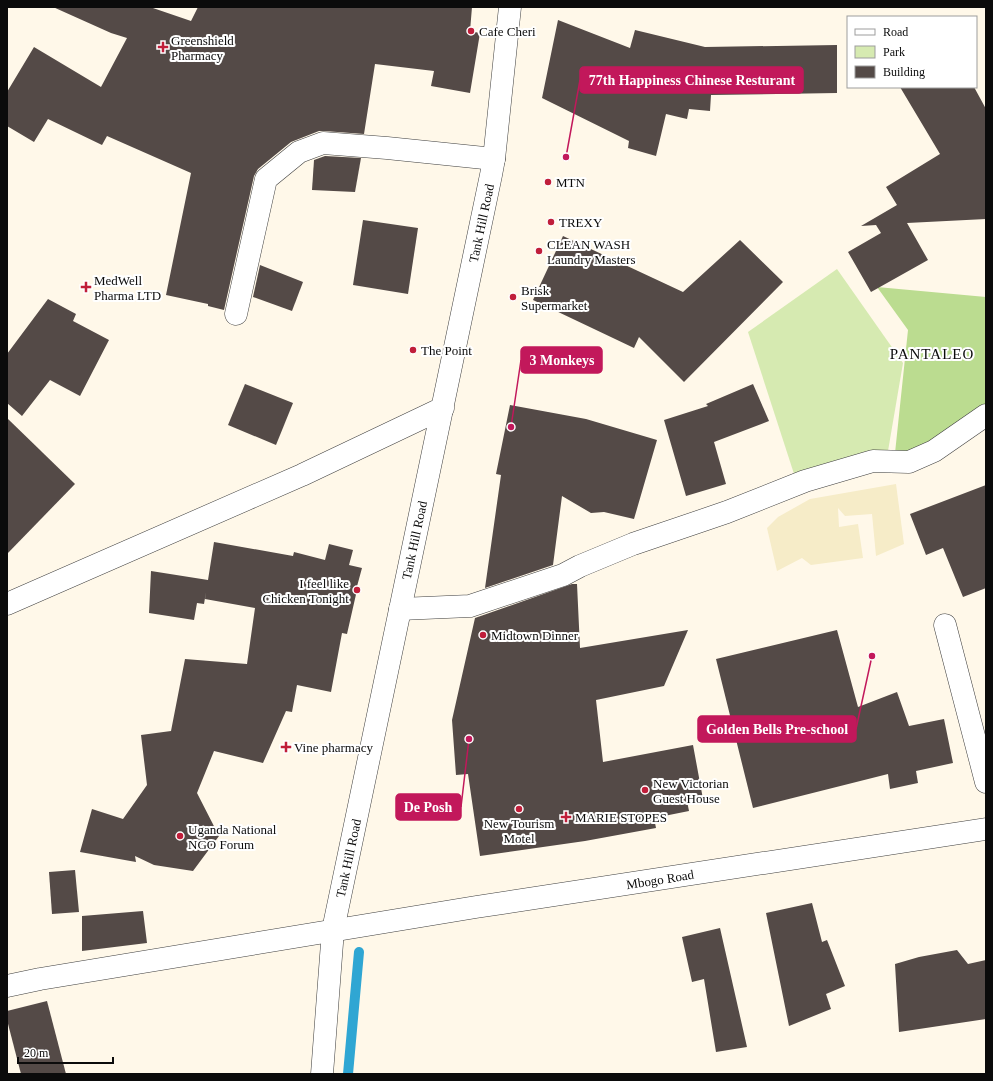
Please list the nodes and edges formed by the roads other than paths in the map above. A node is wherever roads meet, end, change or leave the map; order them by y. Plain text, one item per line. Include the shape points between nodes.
1 (510, 7) edge
2 (494, 159) junction
3 (236, 314) dead end
4 (443, 408) junction
5 (986, 415) edge
6 (7, 604) edge
7 (400, 609) junction
8 (945, 625) dead end
9 (986, 782) edge
10 (986, 829) edge
11 (333, 930) junction
12 (7, 986) edge
13 (322, 1074) edge

1 - 2 street, Tank Hill Road
2 - 3 street via 323,143 299,152 266,179
2 - 4 street, Tank Hill Road
4 - 6 street via 302,475
4 - 7 street, Tank Hill Road
5 - 7 street via 934,451 908,462 872,461 805,481 727,512 633,544 563,575 470,606
7 - 11 street, Tank Hill Road
8 - 9 street
10 - 11 street, Mbogo Road
11 - 12 street, Mbogo Road
11 - 13 street, Tank Hill Road

